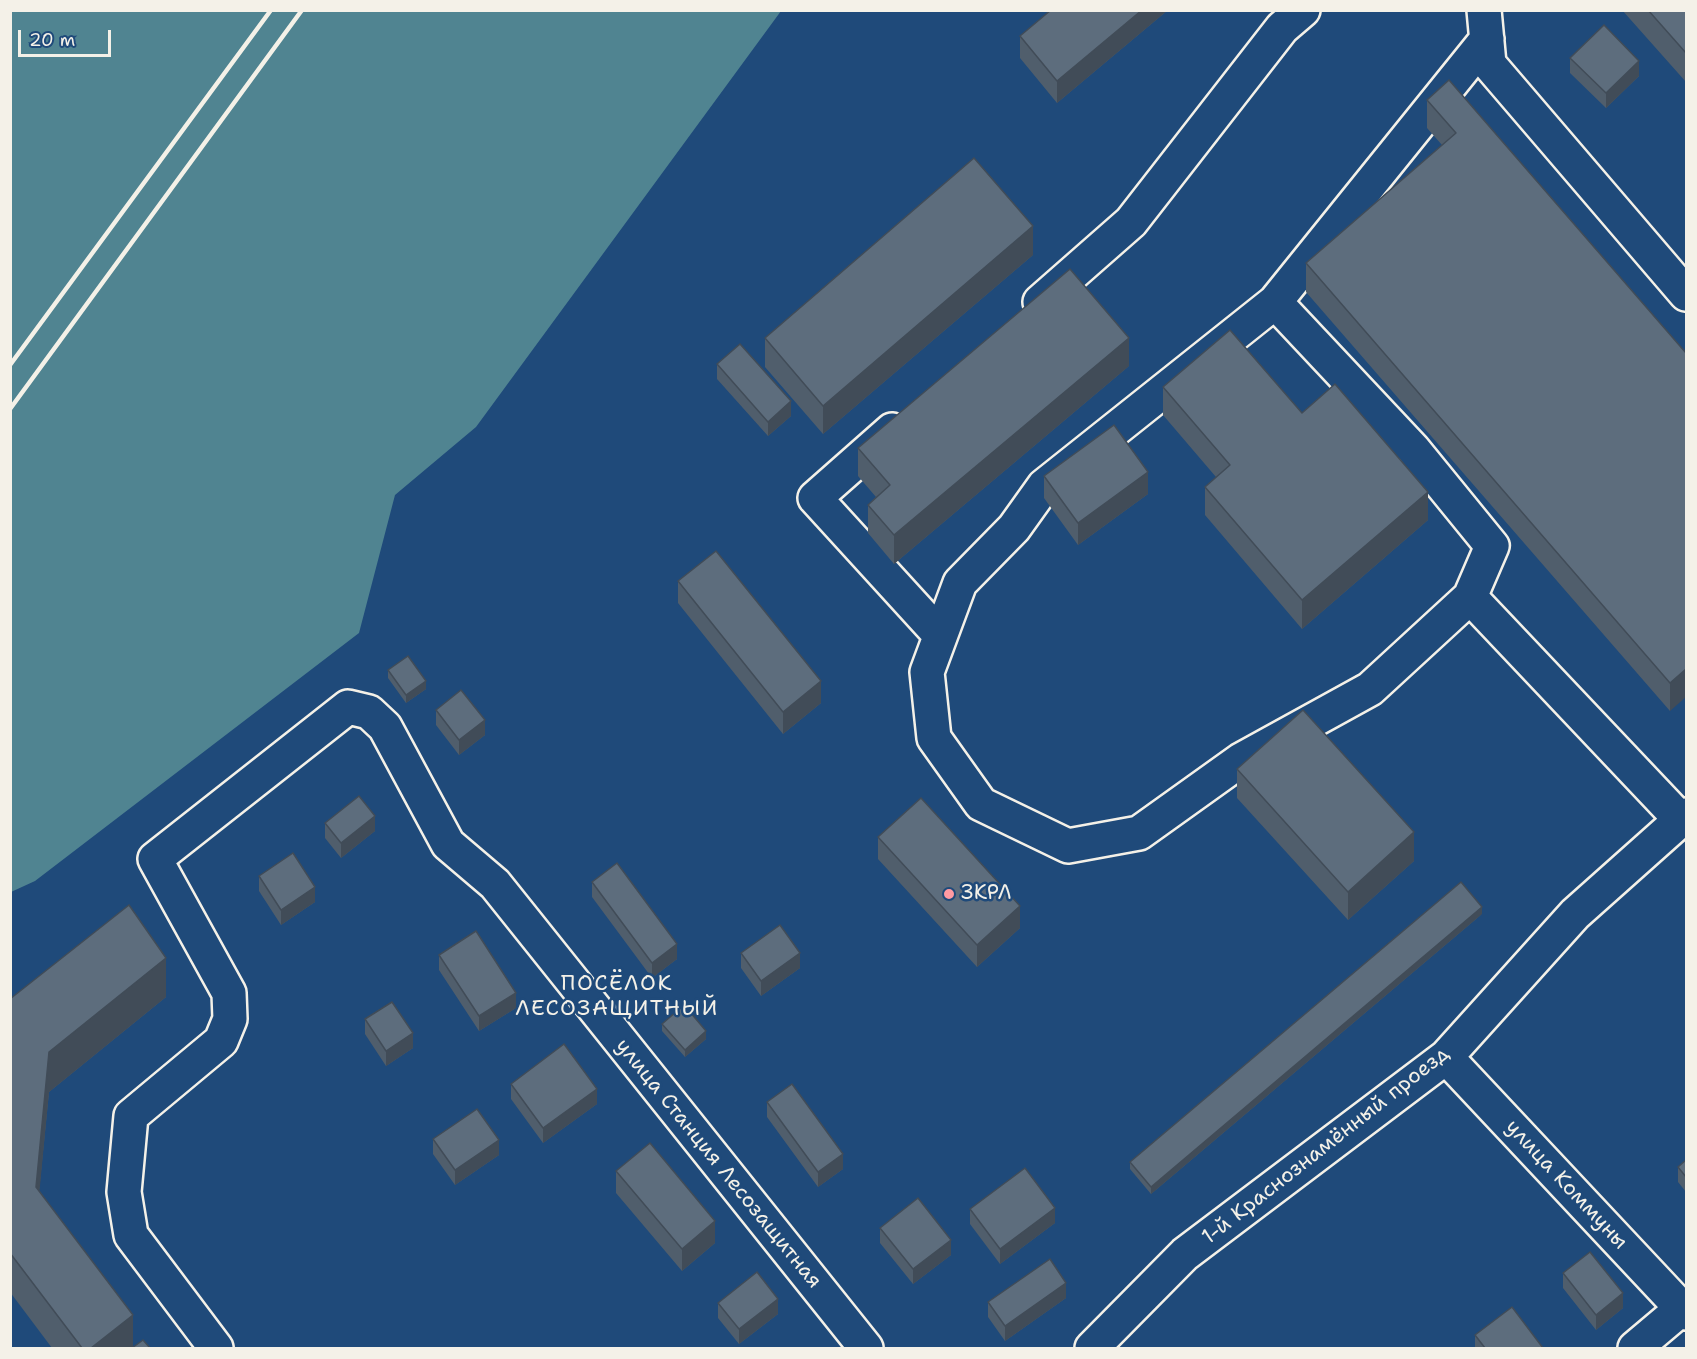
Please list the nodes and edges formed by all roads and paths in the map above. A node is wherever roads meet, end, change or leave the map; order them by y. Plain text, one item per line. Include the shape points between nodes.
1 (1303, 10) edge
2 (1485, 25) edge
3 (1686, 294) edge
4 (1275, 302) junction
5 (1017, 321) edge
6 (911, 414) edge
7 (1470, 597) junction
8 (940, 635) junction
9 (1684, 818) edge
10 (1446, 1057) junction
11 (1685, 1309) edge
12 (216, 1348) edge
13 (866, 1348) edge
14 (1092, 1348) edge
15 (1635, 1348) edge

1 - 5 street via 1282,28 1131,222
2 - 3 street via 1489,64
2 - 4 street
4 - 7 street via 1413,449 1492,546
4 - 8 street via 1044,486 1014,528 960,583
6 - 8 street via 815,498
7 - 8 street via 1370,689 1242,760 1139,833 1068,846 981,804 934,738 927,672
7 - 9 street
9 - 10 street, 1-й Краснознамённый проезд via 1575,914
10 - 11 street, улица Коммуны
10 - 14 street, 1-й Краснознамённый проезд via 1185,1254
11 - 15 street
12 - 13 street, улица Станция Лесозащитная via 131,1235 124,1192 131,1116 221,1041 230,1018 229,993 155,859 348,707 369,712 385,727 448,844 495,884

